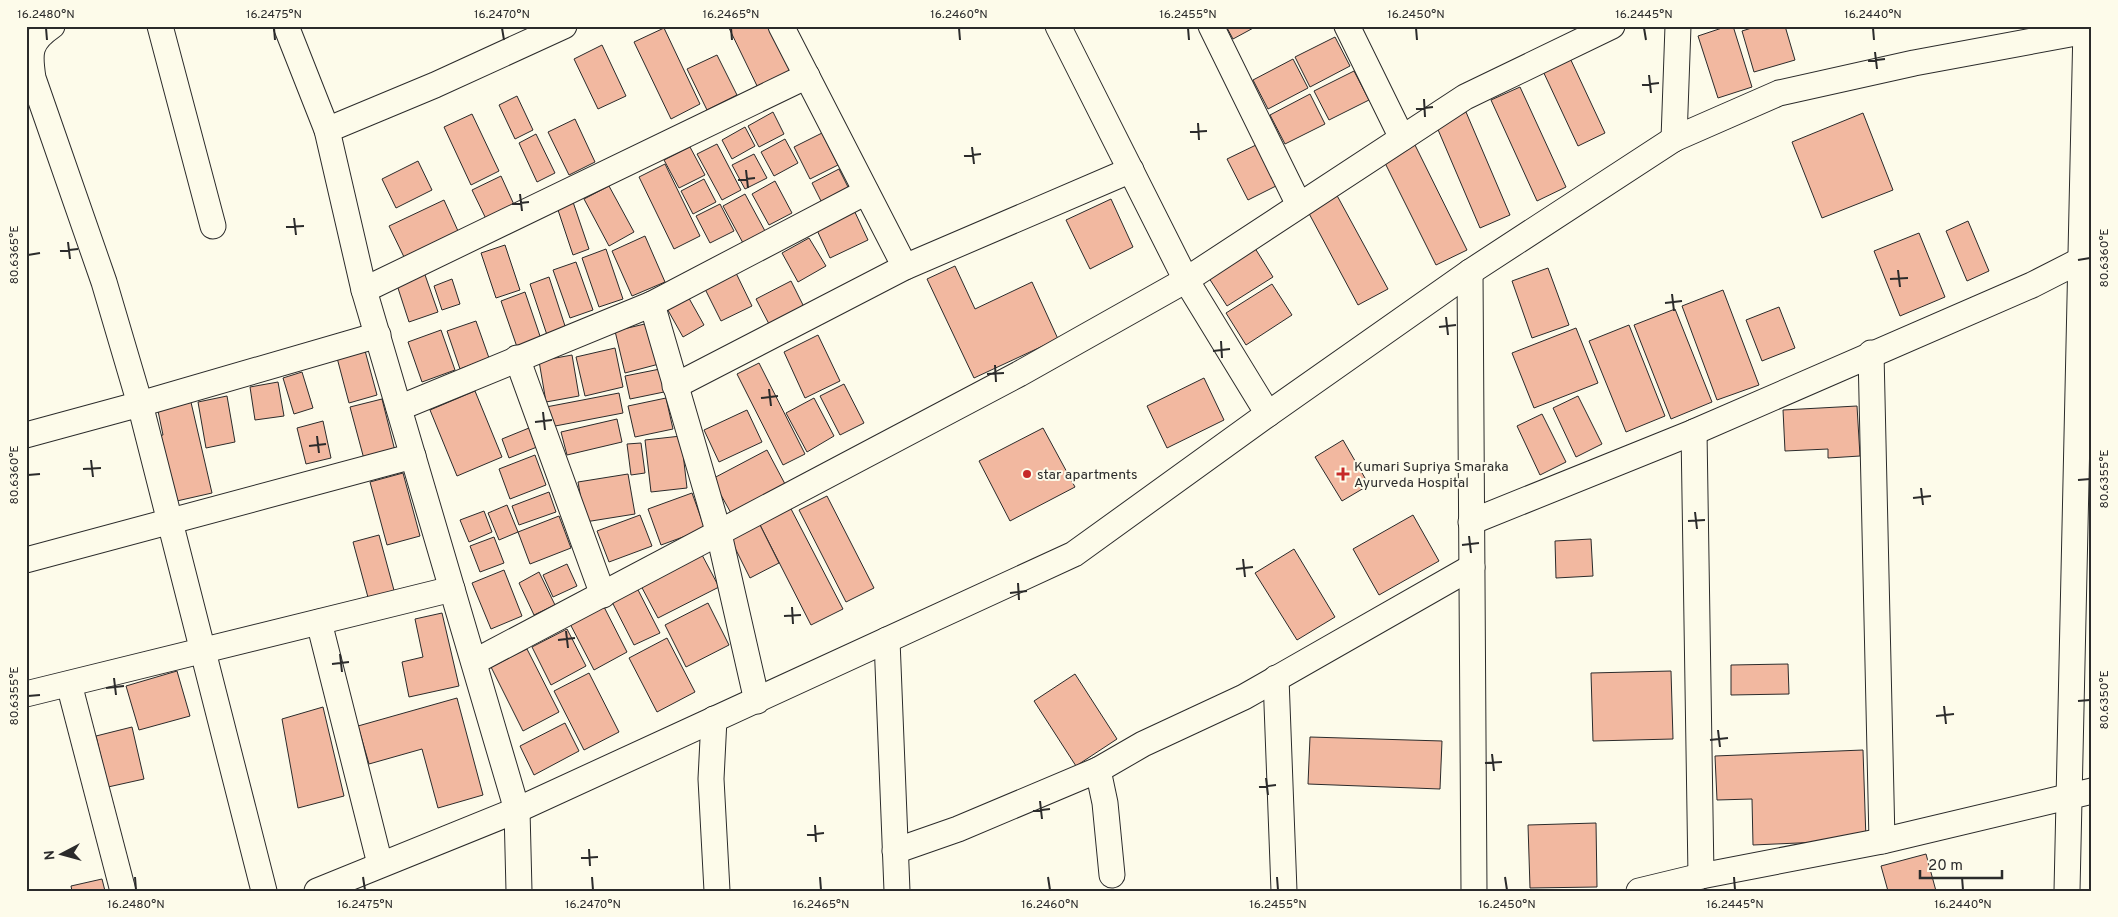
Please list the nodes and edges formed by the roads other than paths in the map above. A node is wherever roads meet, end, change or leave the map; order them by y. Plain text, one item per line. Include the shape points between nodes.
1 (52, 26) edge
2 (160, 26) edge
3 (286, 26) edge
4 (564, 26) edge
5 (781, 26) edge
6 (1058, 26) edge
7 (1211, 26) edge
8 (1347, 26) edge
9 (1612, 26) edge
10 (1678, 26) edge
11 (2088, 29) edge
12 (807, 76) junction
13 (327, 130) junction
14 (1402, 138) junction
15 (1674, 139) junction
16 (1131, 170) junction
17 (866, 192) junction
18 (1299, 205) junction
19 (214, 226) dead end
20 (2086, 259) edge
21 (905, 267) junction
22 (1470, 272) junction
23 (1186, 280) junction
24 (364, 290) junction
25 (652, 304) junction
26 (378, 335) junction
27 (1871, 354) junction
28 (517, 358) junction
29 (675, 386) junction
30 (140, 404) junction
31 (399, 408) junction
32 (1268, 414) junction
33 (1694, 432) junction
34 (26, 434) edge
35 (413, 456) junction
36 (169, 522) junction
37 (1471, 522) junction
38 (719, 534) junction
39 (26, 560) edge
40 (1472, 567) junction
41 (452, 589) junction
42 (603, 595) junction
43 (319, 622) junction
44 (887, 640) junction
45 (204, 650) junction
46 (474, 662) junction
47 (1276, 678) junction
48 (69, 684) junction
49 (26, 694) edge
50 (757, 701) junction
51 (714, 719) junction
52 (1098, 770) junction
53 (2080, 794) edge
54 (517, 810) junction
55 (1882, 841) junction
56 (896, 851) junction
57 (380, 864) junction
58 (1112, 875) dead end
59 (1701, 876) junction
60 (123, 891) edge
61 (264, 891) edge
62 (317, 891) edge
63 (519, 891) edge
64 (718, 891) edge
65 (897, 891) edge
66 (1284, 891) edge
67 (1474, 891) edge
68 (1640, 891) edge
69 (2068, 891) edge

1 - 30 street via 33,43 30,59 34,78 104,282
2 - 19 street
3 - 13 street
4 - 13 street
5 - 12 street
6 - 16 street
7 - 18 street
8 - 14 street
9 - 14 street via 1465,96
10 - 15 street
11 - 15 street via 1779,93
11 - 20 street
12 - 17 street
12 - 24 street
13 - 24 street
14 - 18 street
15 - 22 street
16 - 21 street
16 - 23 street
17 - 21 street
17 - 25 street
18 - 23 street
20 - 27 street
20 - 53 street
21 - 29 street
22 - 32 street
22 - 37 street
23 - 32 street
23 - 38 street via 1019,374
24 - 26 street
25 - 28 street
25 - 29 street
26 - 30 street
26 - 31 street
27 - 33 street
27 - 55 street
28 - 31 street
28 - 42 street
29 - 38 street
30 - 34 street
30 - 36 street
31 - 35 street
32 - 44 street via 1074,554
33 - 37 street
33 - 59 street
35 - 36 street
35 - 41 street
36 - 39 street
36 - 45 street
37 - 40 street
38 - 42 street
38 - 50 street
40 - 47 street
40 - 67 street
41 - 43 street
41 - 46 street
42 - 46 street
43 - 45 street
43 - 57 street
44 - 50 street
44 - 56 street
45 - 48 street
45 - 61 street
46 - 54 street
47 - 52 street
47 - 66 street
48 - 49 street
48 - 60 street
50 - 51 street
51 - 54 street
51 - 64 street via 711,778
52 - 56 street via 958,829
52 - 58 street via 1105,803
53 - 55 street
53 - 69 street
54 - 57 street
54 - 63 street
55 - 59 street
56 - 65 street
57 - 62 street
59 - 68 street

